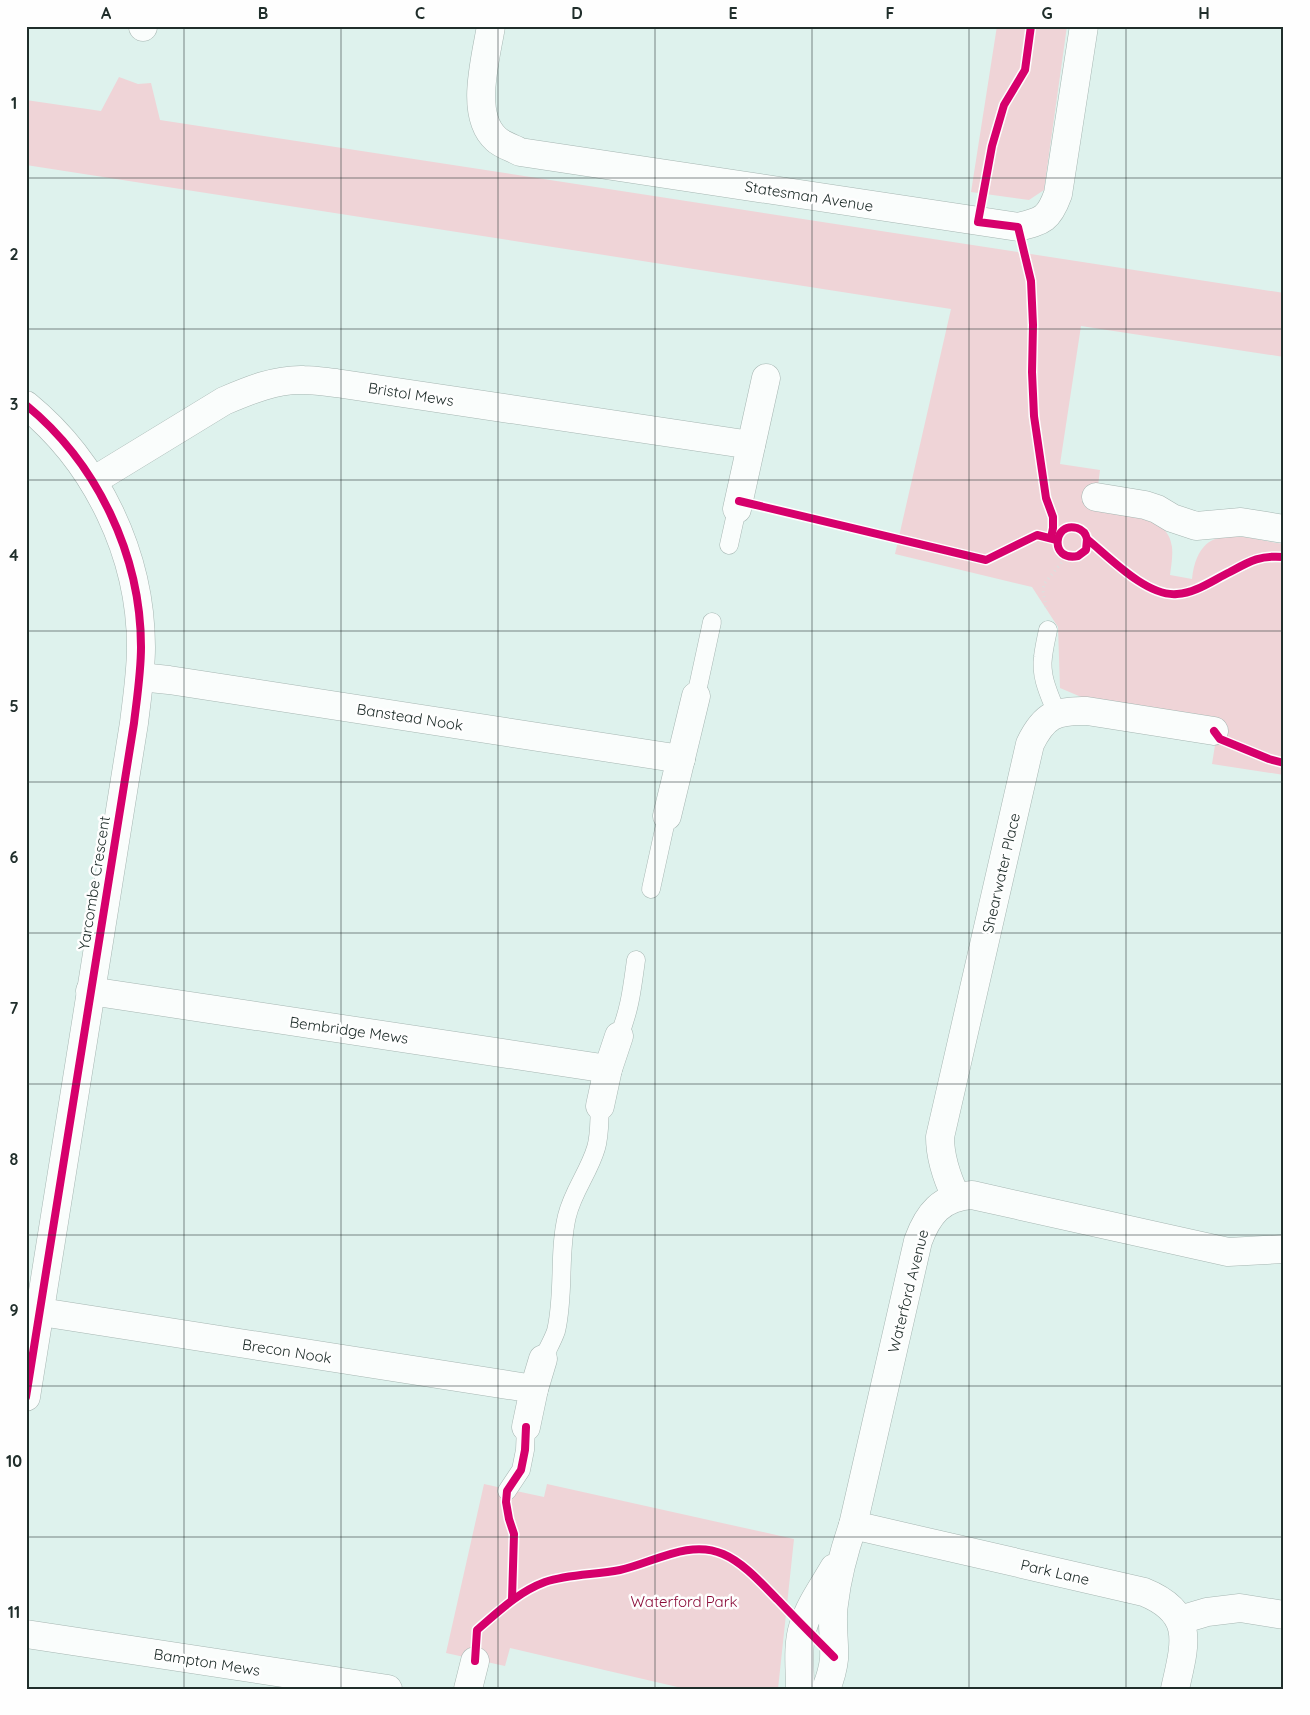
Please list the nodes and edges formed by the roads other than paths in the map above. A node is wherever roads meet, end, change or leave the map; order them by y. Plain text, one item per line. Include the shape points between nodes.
1 (491, 26) edge
2 (1084, 26) edge
3 (766, 378) dead end
4 (26, 405) edge
5 (751, 446) junction
6 (93, 481) junction
7 (1096, 497) dead end
8 (737, 509) joint
9 (1284, 529) edge
10 (729, 545) dead end
11 (712, 622) dead end
12 (1048, 630) road end
13 (140, 677) junction
14 (696, 696) joint
15 (1057, 714) junction
16 (1214, 731) dead end
17 (681, 759) junction
18 (667, 816) joint
19 (651, 889) dead end
20 (636, 960) dead end
21 (90, 992) junction
22 (619, 1036) joint
23 (608, 1069) junction
24 (600, 1106) joint
25 (956, 1197) junction
26 (1283, 1245) edge
27 (41, 1312) junction
28 (543, 1359) joint
29 (534, 1389) junction
30 (26, 1397) edge
31 (526, 1427) joint
32 (507, 1491) dead end
33 (849, 1537) junction
34 (1284, 1615) edge
35 (1180, 1620) junction
36 (26, 1634) edge
37 (475, 1661) dead end
38 (388, 1689) edge
39 (468, 1689) edge
40 (800, 1689) edge
41 (826, 1689) edge
42 (1175, 1689) edge

1 - 2 street, Statesman Avenue via 480,96 482,118 496,139 520,152 1018,228 1039,223 1052,210 1058,194
3 - 5 street
4 - 6 street, Yarcombe Crescent via 44,419 70,448
5 - 6 street, Bristol Mews via 303,380 274,383 224,401
5 - 8 street
6 - 13 street, Yarcombe Crescent via 124,545 135,583 140,614
7 - 9 street via 1145,505 1196,526 1241,522
8 - 10 lane
11 - 14 lane
12 - 15 lane via 1042,669
13 - 17 street, Banstead Nook
13 - 21 street, Yarcombe Crescent
14 - 17 street
15 - 16 street, Shearwater Place via 1070,710 1087,711
15 - 25 street, Shearwater Place via 1044,720 1030,744 940,1137 942,1162
17 - 18 street
18 - 19 lane
20 - 22 lane via 631,1001
21 - 23 street, Bembridge Mews
21 - 27 street, Yarcombe Crescent
22 - 23 street
23 - 24 street
24 - 28 lane via 597,1146 567,1215 560,1310 555,1333
25 - 26 street via 984,1196 1228,1252
25 - 33 street, Waterford Avenue via 934,1212 925,1223 918,1241
27 - 29 street, Brecon Nook
27 - 30 street, Yarcombe Crescent
28 - 29 street
29 - 31 street
31 - 32 lane via 521,1470
33 - 35 street, Park Lane via 1144,1592 1160,1599
33 - 40 street, Waterford Avenue via 803,1626
33 - 41 street, Waterford Avenue via 834,1604 834,1657
34 - 35 street via 1240,1608 1207,1612
35 - 42 street via 1184,1647
36 - 38 street, Bampton Mews
37 - 39 street

